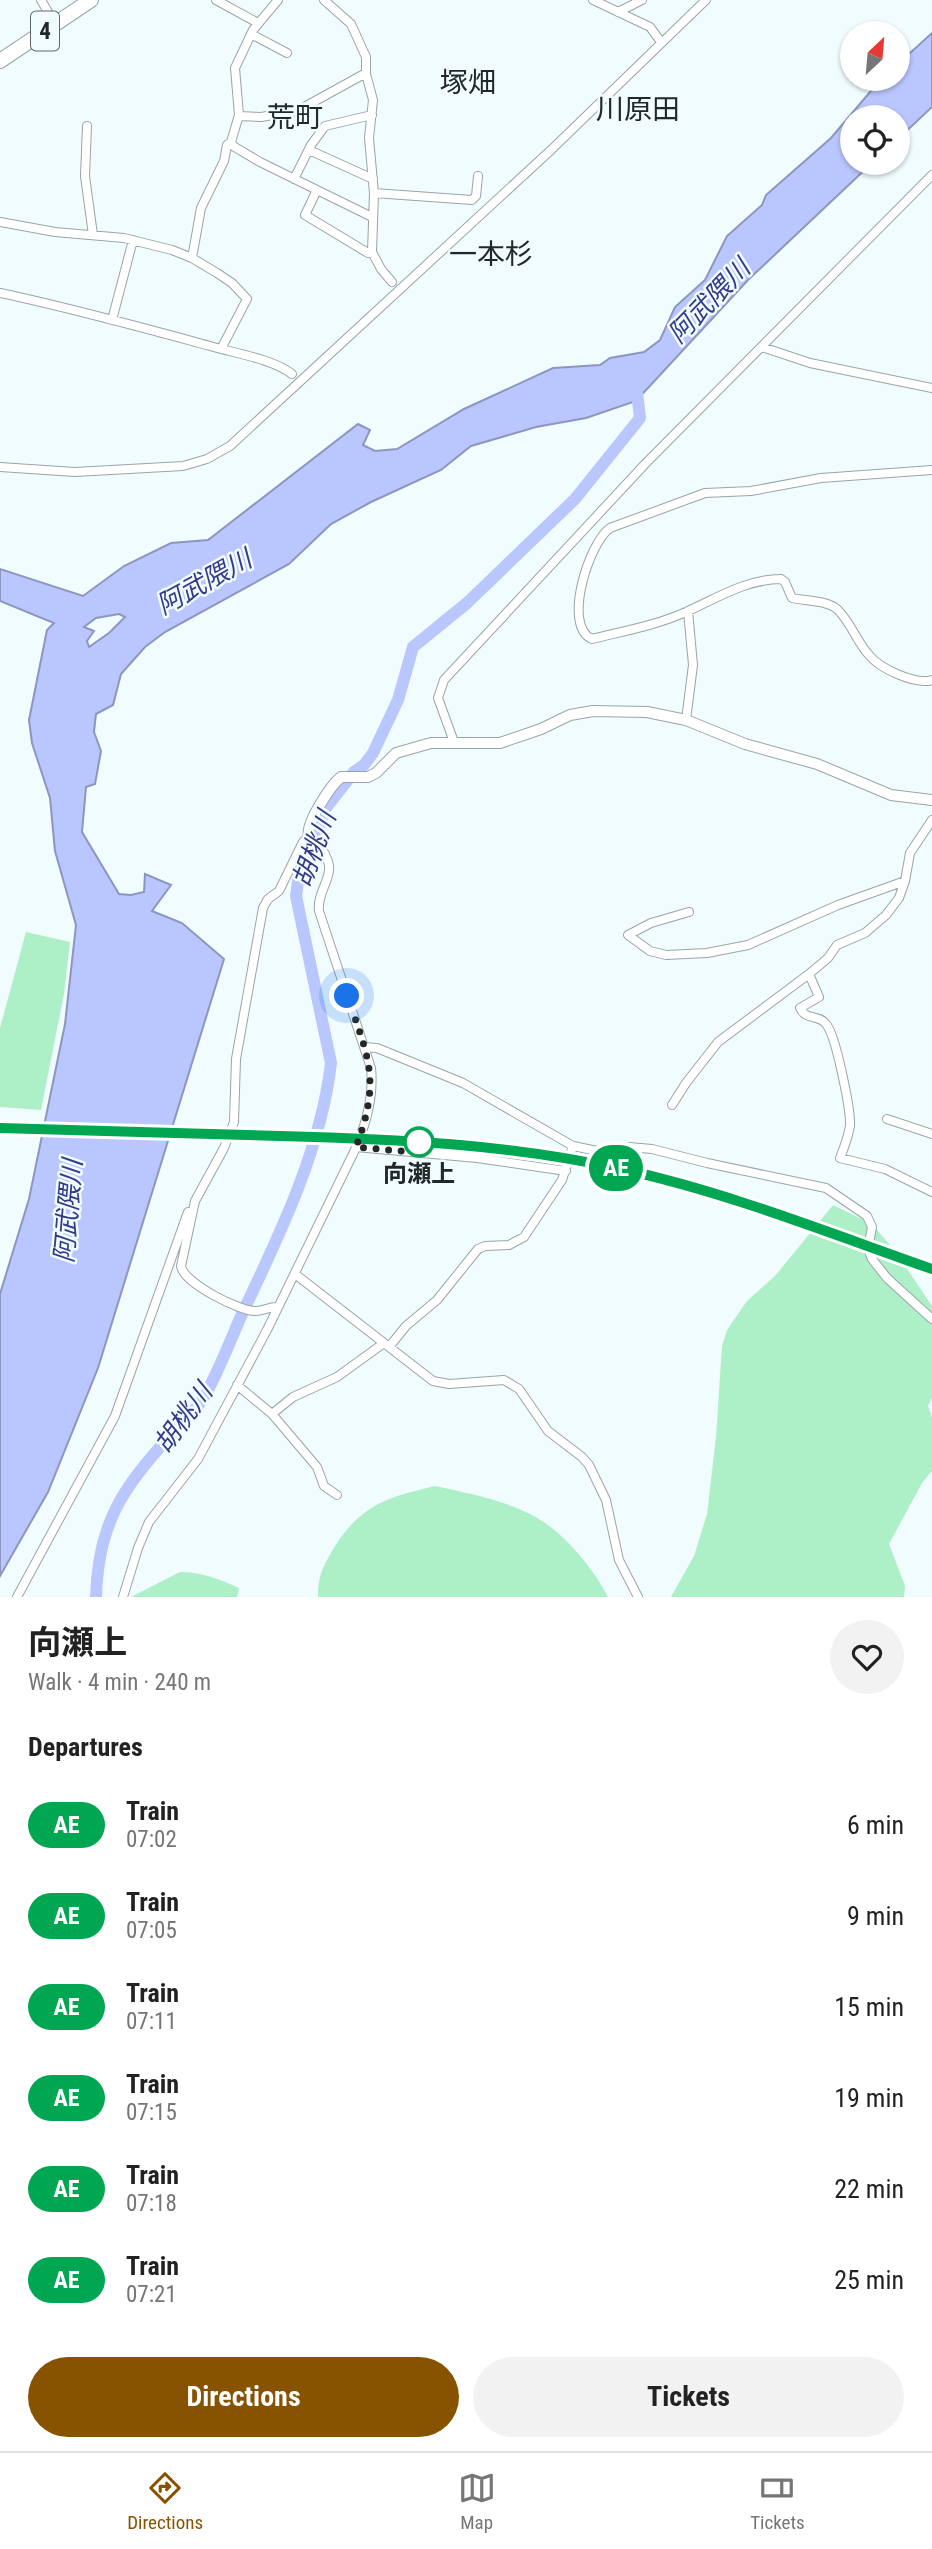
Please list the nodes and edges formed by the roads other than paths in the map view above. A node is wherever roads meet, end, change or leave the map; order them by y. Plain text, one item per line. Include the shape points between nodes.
1 (41, 0) edge
2 (75, 0) edge
3 (90, 0) edge
4 (216, 0) edge
5 (278, 0) edge
6 (324, 0) edge
7 (593, 0) edge
8 (641, 0) edge
9 (706, 0) edge
10 (618, 12) junction
11 (52, 21) junction
12 (258, 23) junction
13 (251, 34) junction
14 (661, 42) junction
15 (0, 50) edge
16 (287, 54) dead end
17 (0, 61) edge
18 (366, 73) junction
19 (372, 115) junction
20 (239, 116) junction
21 (87, 126) dead end
22 (232, 142) junction
23 (309, 150) junction
24 (932, 175) edge
25 (478, 176) dead end
26 (294, 179) junction
27 (373, 179) junction
28 (317, 190) junction
29 (374, 193) junction
30 (372, 217) junction
31 (0, 222) edge
32 (93, 235) junction
33 (133, 240) junction
34 (372, 252) junction
35 (192, 258) junction
36 (392, 282) dead end
37 (0, 293) edge
38 (112, 320) junction
39 (762, 347) junction
40 (221, 349) junction
41 (292, 374) dead end
42 (932, 388) edge
43 (0, 467) edge
44 (932, 470) edge
45 (688, 611) junction
46 (932, 680) edge
47 (685, 720) junction
48 (454, 743) junction
49 (932, 800) edge
50 (932, 820) edge
51 (316, 844) junction
52 (905, 881) junction
53 (689, 912) dead end
54 (809, 974) junction
55 (365, 1047) junction
56 (672, 1105) dead end
57 (887, 1119) dead end
58 (932, 1134) edge
59 (573, 1146) junction
60 (356, 1147) junction
61 (566, 1171) junction
62 (932, 1192) edge
63 (195, 1201) junction
64 (295, 1274) junction
65 (278, 1307) junction
66 (932, 1320) edge
67 (387, 1345) junction
68 (237, 1385) junction
69 (272, 1414) junction
70 (337, 1495) dead end
71 (17, 1597) edge
72 (123, 1597) edge
73 (638, 1597) edge

1 - 11 street
2 - 11 highway, 4
3 - 11 highway, 4
4 - 12 street
5 - 12 street
6 - 18 street via 351,24 366,57
7 - 10 street
8 - 10 street
9 - 14 street
10 - 14 street via 650,27
11 - 15 highway, 4
11 - 17 highway, 4
12 - 13 street
13 - 16 street
13 - 20 street via 234,74
14 - 43 street via 531,169 217,454 183,466 106,472
18 - 19 street
18 - 20 street via 297,111
19 - 23 street via 325,126
19 - 27 street
20 - 22 street
21 - 32 street via 85,176
22 - 26 street
22 - 35 street via 201,208
23 - 26 street
23 - 27 street
24 - 39 street
25 - 29 street via 472,200
26 - 28 street
27 - 29 street
28 - 30 street
28 - 34 street via 305,215
29 - 30 street
30 - 34 street
31 - 32 street
32 - 33 street
33 - 35 street
33 - 38 street
34 - 36 street
35 - 40 street via 227,279 246,298
37 - 38 street
38 - 40 street
39 - 42 street via 810,363
39 - 48 street via 646,463 444,680 438,698
40 - 41 street
44 - 45 street via 705,493 606,531 589,561 579,607 586,637 652,624
45 - 46 street via 746,585 781,579 792,598 838,610 874,661 919,682
45 - 47 street via 693,665
47 - 48 street via 648,712 581,712 500,743
47 - 49 street via 745,744 817,764 891,795
48 - 51 street via 431,743 396,753 368,777 341,778 311,824
50 - 52 street via 911,853
51 - 55 street via 330,869 318,911
51 - 63 street via 303,842 279,891 263,908 236,1059 234,1122
52 - 53 street via 748,945 708,953 666,955 650,951 628,935
52 - 54 street via 886,915 865,933 837,945
54 - 56 street via 718,1042
54 - 62 street via 819,997 800,1008 828,1025 846,1098 849,1128 840,1158 885,1169
55 - 59 street via 463,1083
55 - 60 street via 372,1082
57 - 58 street
59 - 61 street
59 - 66 street via 602,1152 652,1149 825,1188 867,1216 872,1227 868,1249 872,1258
60 - 61 street
60 - 64 street
61 - 67 street via 522,1239 478,1249 437,1300
63 - 65 street via 181,1262 184,1275 200,1288 253,1311
63 - 71 street via 115,1416
64 - 65 street
64 - 67 street
65 - 68 street
67 - 69 street via 337,1377 293,1397
67 - 73 street via 436,1382 503,1380 519,1389 548,1431 589,1465 607,1504 619,1560
68 - 69 street
68 - 72 street via 194,1465 149,1522
69 - 70 street via 317,1467 324,1486

